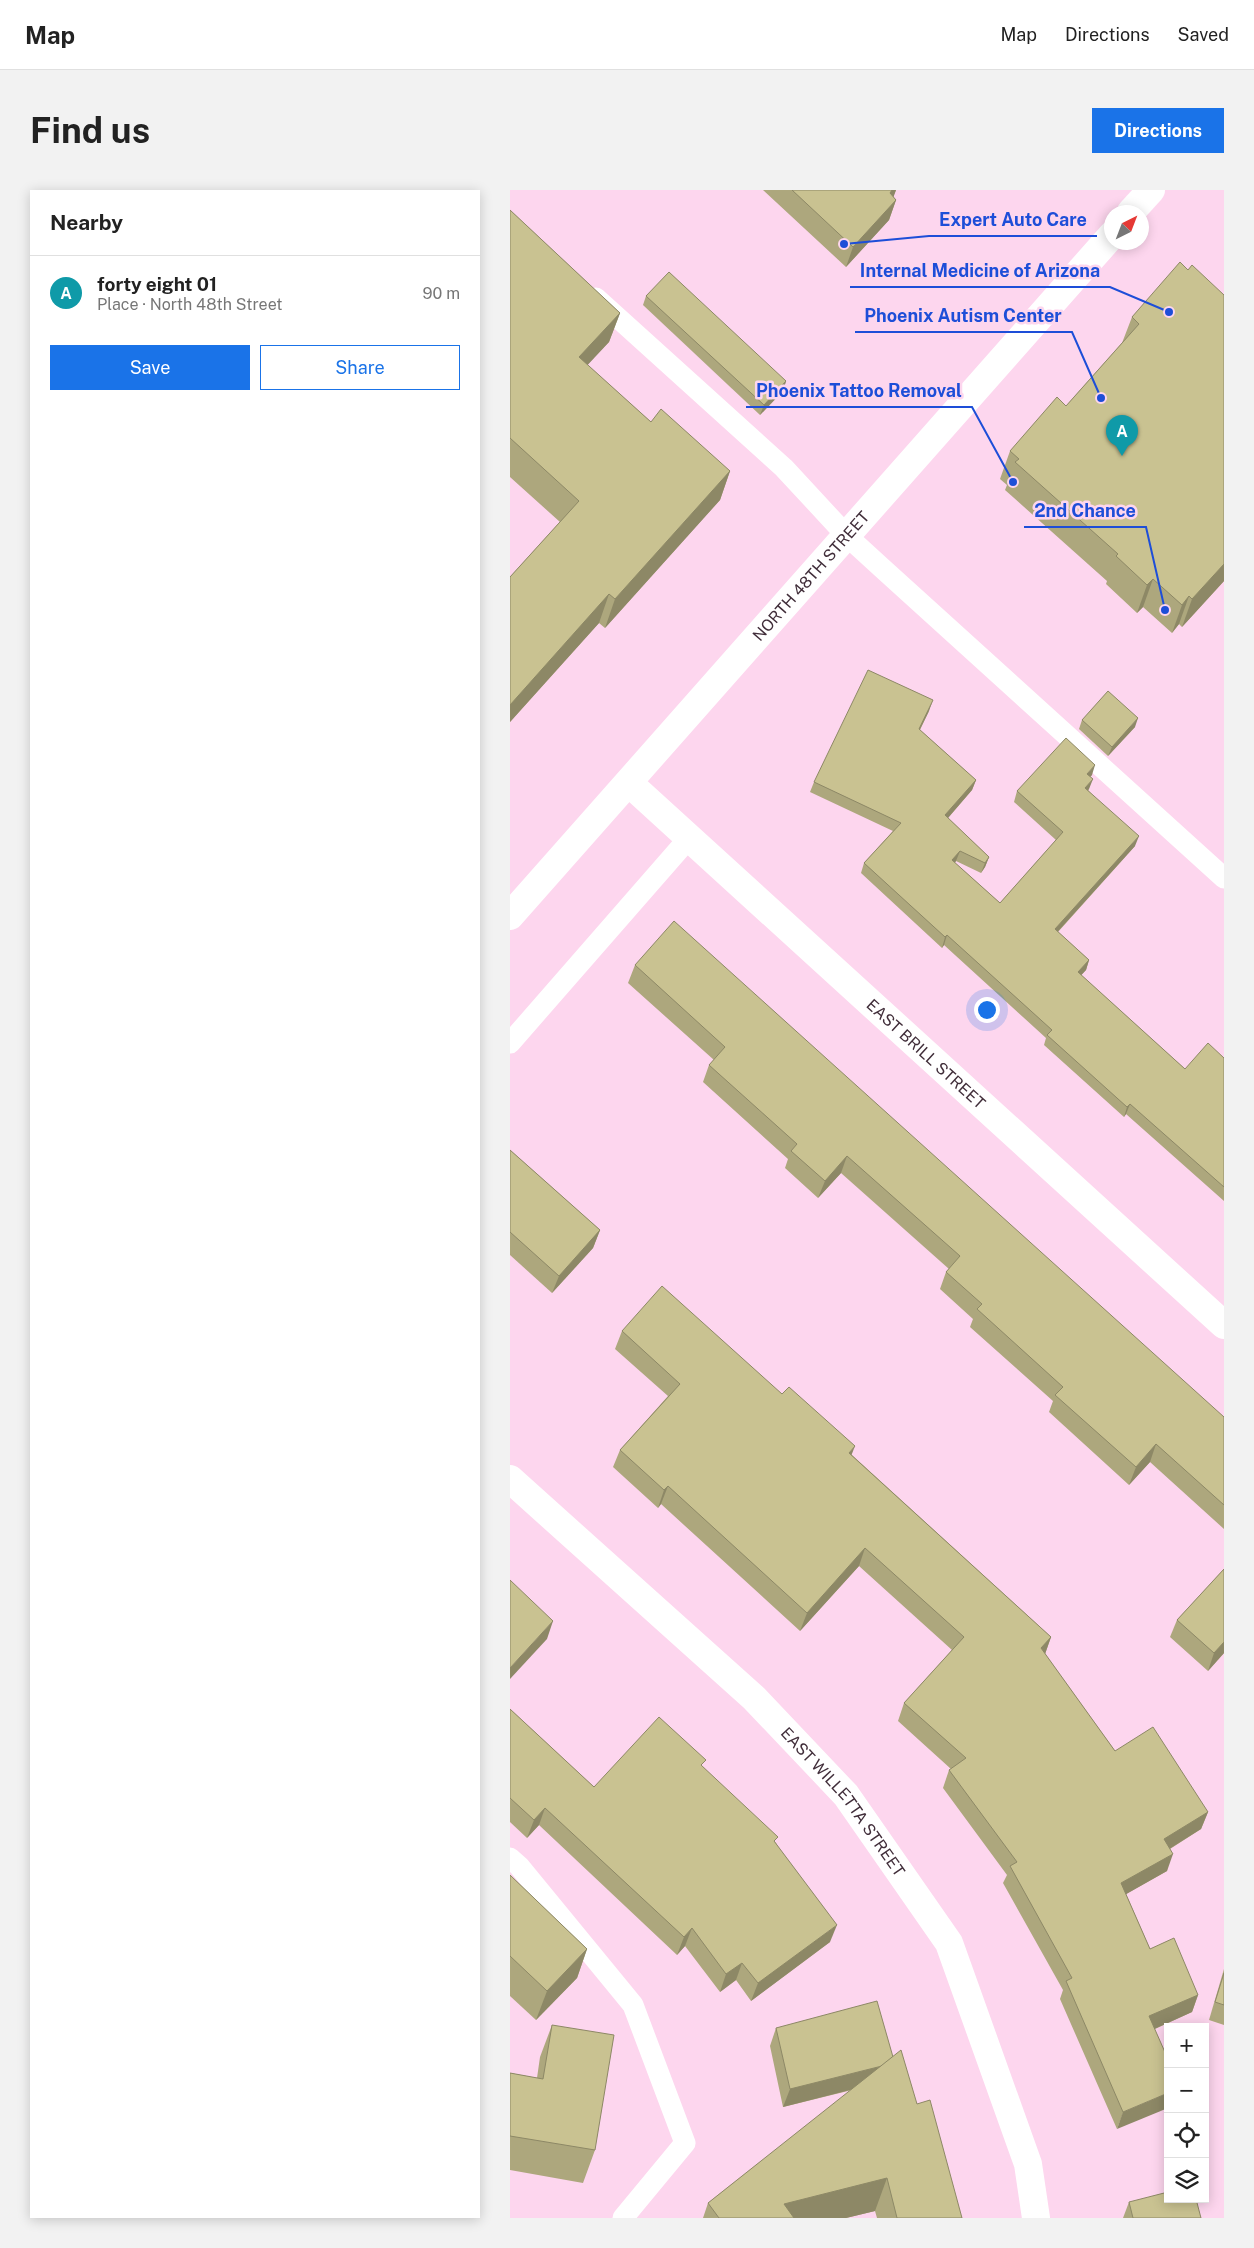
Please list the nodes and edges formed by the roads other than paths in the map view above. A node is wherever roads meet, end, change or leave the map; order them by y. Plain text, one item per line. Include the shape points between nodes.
1 (1150, 190) edge
2 (1137, 205) edge
3 (1104, 244) edge
4 (582, 285) edge
5 (847, 536) junction
6 (629, 783) junction
7 (689, 838) junction
8 (1224, 878) edge
9 (510, 916) edge
10 (510, 1043) edge
11 (1224, 1325) edge
12 (510, 1479) edge
13 (510, 1858) edge
14 (623, 2218) edge
15 (1036, 2218) edge

1 - 2 street
3 - 5 street, NORTH 48TH STREET
4 - 5 lane via 784,468
5 - 6 street, NORTH 48TH STREET
5 - 8 lane
6 - 7 street, EAST BRILL STREET
6 - 9 street, NORTH 48TH STREET
7 - 10 lane
7 - 11 street, EAST BRILL STREET
12 - 15 street, EAST WILLETTA STREET via 754,1698 846,1795 949,1943 1028,2164
13 - 14 lane via 633,2005 685,2143

